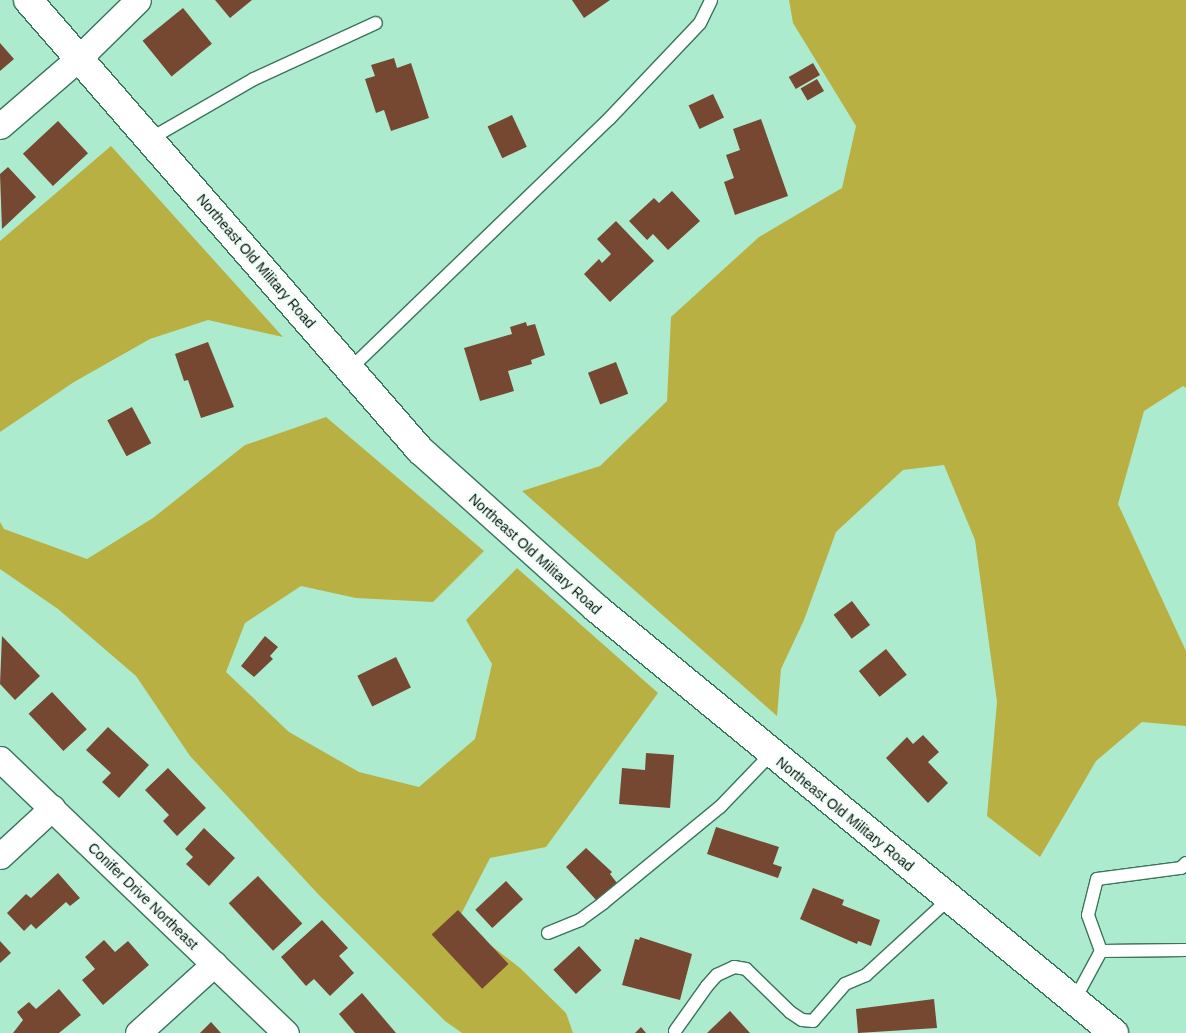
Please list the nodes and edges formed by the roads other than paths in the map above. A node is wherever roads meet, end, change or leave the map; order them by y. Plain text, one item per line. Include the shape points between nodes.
1 (28, 0) edge
2 (138, 0) edge
3 (712, 0) edge
4 (376, 23) dead end
5 (80, 57) junction
6 (0, 126) edge
7 (150, 139) junction
8 (350, 369) junction
9 (772, 753) junction
10 (0, 759) edge
11 (52, 808) junction
12 (0, 856) edge
13 (1186, 863) edge
14 (949, 899) junction
15 (548, 933) dead end
16 (1186, 950) edge
17 (1101, 951) junction
18 (214, 964) junction
19 (1074, 1001) junction
20 (675, 1031) dead end
21 (138, 1033) edge
22 (286, 1033) edge
23 (1114, 1033) edge

1 - 5 street, Northeast Old Military Road
2 - 5 street
3 - 8 lane via 700,23 609,119
4 - 7 lane via 254,79
5 - 6 street
5 - 7 street, Northeast Old Military Road
7 - 8 street, Northeast Old Military Road
8 - 9 street, Northeast Old Military Road via 420,450 520,542
9 - 14 street, Northeast Old Military Road
9 - 15 lane via 720,807 603,903 580,920
10 - 11 street, Conifer Drive Northeast
11 - 12 street
11 - 18 street, Conifer Drive Northeast
13 - 17 lane via 1181,868 1097,879 1088,915
14 - 19 street, Northeast Old Military Road
14 - 20 lane via 866,975 845,984 813,1021 802,1020 790,1012 746,969 734,968 717,975
16 - 17 lane
17 - 19 lane
18 - 21 street
18 - 22 street, Conifer Drive Northeast
19 - 23 street, Northeast Old Military Road

